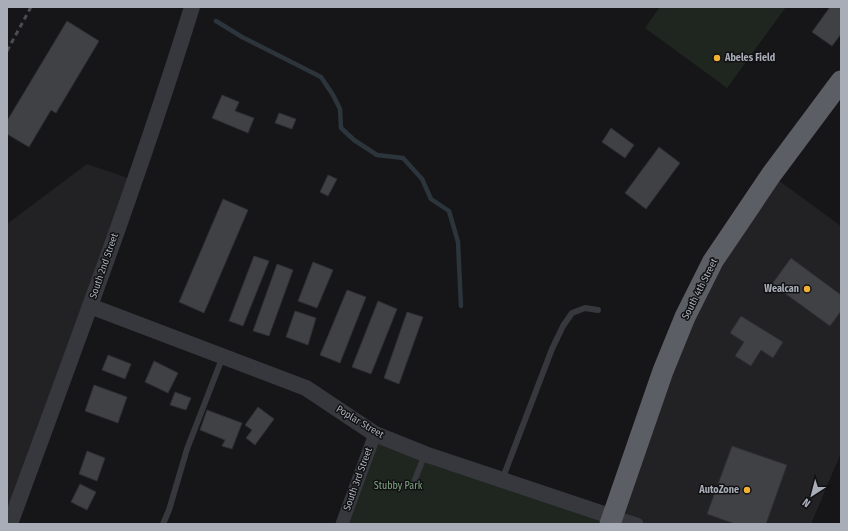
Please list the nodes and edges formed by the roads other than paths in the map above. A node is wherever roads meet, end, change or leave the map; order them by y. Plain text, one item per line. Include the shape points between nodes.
1 (192, 7) edge
2 (841, 81) edge
3 (90, 306) junction
4 (598, 310) dead end
5 (223, 356) junction
6 (375, 434) junction
7 (425, 454) junction
8 (502, 480) junction
9 (414, 482) dead end
10 (612, 520) edge
11 (10, 524) edge
12 (163, 524) edge
13 (342, 524) edge
14 (637, 524) edge

1 - 3 street, South 2nd Street via 172,73
2 - 10 highway, South 4th Street via 771,175 713,261 685,317 663,371
3 - 5 street, Poplar Street
3 - 11 street, South 2nd Street
4 - 8 lane via 585,308 572,313 563,326
5 - 6 street, Poplar Street via 306,388
5 - 12 lane
6 - 7 street, Poplar Street
6 - 13 street, South 3rd Street
7 - 8 street, Poplar Street
7 - 9 lane
8 - 10 street, Poplar Street
10 - 14 street, Poplar Street

